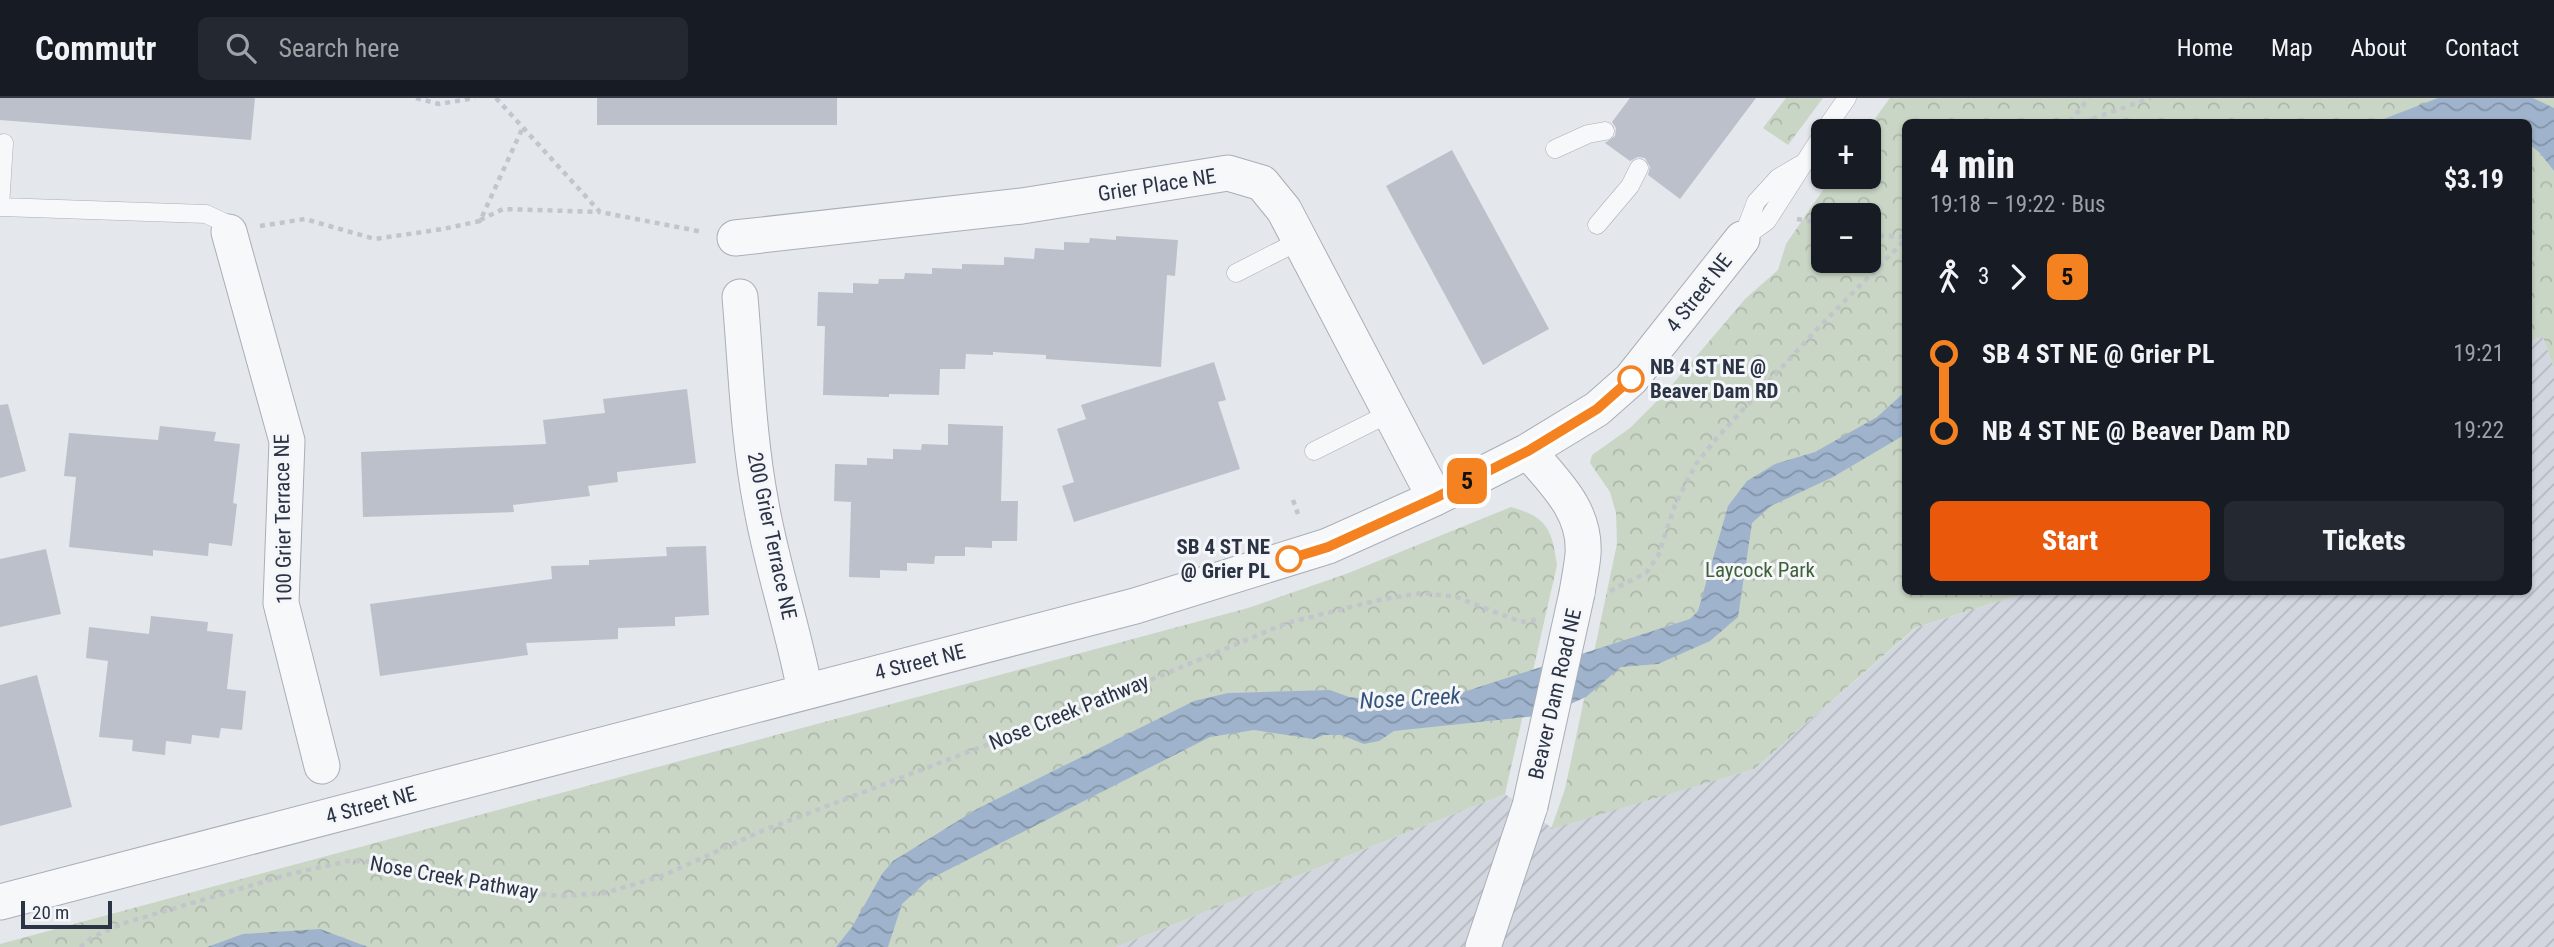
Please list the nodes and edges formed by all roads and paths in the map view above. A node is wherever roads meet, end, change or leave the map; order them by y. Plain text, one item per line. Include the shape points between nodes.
1 (416, 98) edge
2 (474, 98) edge
3 (496, 98) edge
4 (1847, 98) edge
5 (2089, 98) edge
6 (2151, 98) edge
7 (1833, 119) edge
8 (2072, 119) edge
9 (2092, 119) edge
10 (523, 127) junction
11 (1605, 131) dead end
12 (4, 143) dead end
13 (1555, 149) dead end
14 (1811, 151) edge
15 (1639, 169) dead end
16 (1, 207) edge
17 (600, 212) junction
18 (1789, 216) dead end
19 (480, 221) junction
20 (1811, 221) edge
21 (1597, 225) dead end
22 (227, 228) junction
23 (1881, 236) edge
24 (735, 238) joint
25 (1902, 238) edge
26 (1742, 239) joint
27 (1299, 241) junction
28 (1902, 242) edge
29 (1236, 273) dead end
30 (740, 297) dead end
31 (1390, 413) junction
32 (1314, 451) dead end
33 (1528, 451) junction
34 (1435, 498) junction
35 (1293, 500) dead end
36 (1298, 514) dead end
37 (1589, 594) junction
38 (1551, 615) dead end
39 (805, 691) junction
40 (322, 766) dead end
41 (0, 902) edge
42 (80, 947) edge
43 (1483, 947) edge

1 - 2 path via 439,104
3 - 10 path
4 - 7 lane, 4 Street NE
5 - 8 path
6 - 9 path
10 - 17 path
10 - 19 path
11 - 13 lane
12 - 16 lane
14 - 26 lane, 4 Street NE via 1767,221
15 - 21 lane
16 - 22 lane via 206,214
17 - 19 path via 503,209
17 - 24 path
18 - 20 path
19 - 22 path via 374,239 305,219
22 - 40 street, 100 Grier Terrace NE via 286,440 281,603
23 - 25 path
24 - 27 street, Grier Place NE via 1022,206 1228,173 1262,183 1284,210
26 - 33 street, 4 Street NE via 1631,379 1597,409
27 - 29 lane
27 - 31 street, Grier Place NE
28 - 37 path via 1696,464 1675,505 1658,556 1646,573 1625,586
30 - 39 street, 200 Grier Terrace NE via 761,507
31 - 32 lane
31 - 34 street, Grier Place NE
33 - 34 street, 4 Street NE
33 - 37 street, Beaver Dam Road NE via 1570,501 1581,523
34 - 39 street, 4 Street NE via 1328,547 1227,579
35 - 36 path
37 - 43 street, Beaver Dam Road NE, bridge via 1530,806
38 - 42 path, Nose Creek Pathway via 1521,622 1456,597 1423,593 1287,622 1088,706 762,831 662,876 605,893 560,896 522,892 391,862 348,861 121,924
39 - 41 street, 4 Street NE

